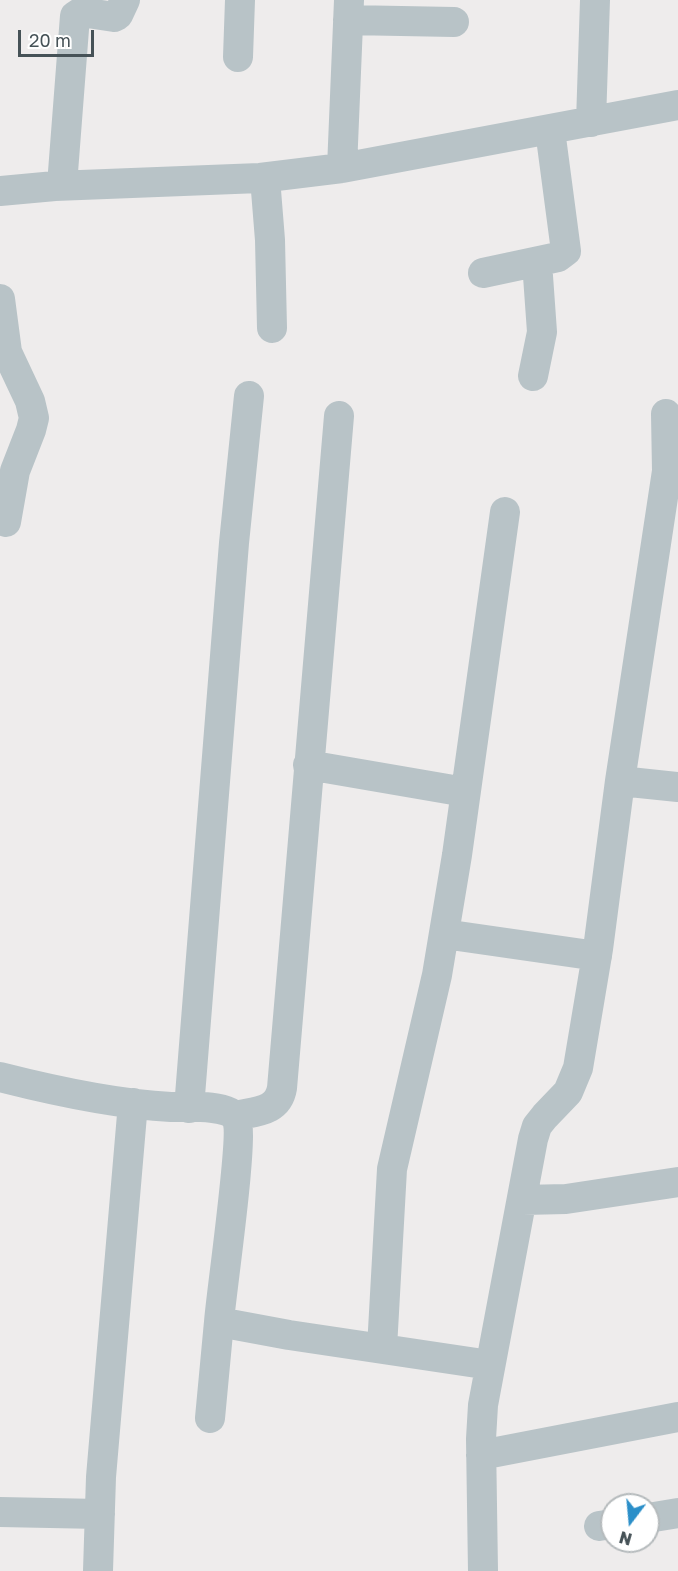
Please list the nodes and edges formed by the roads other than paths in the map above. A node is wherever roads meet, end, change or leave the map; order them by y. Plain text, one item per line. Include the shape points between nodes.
1 (124, 0) edge
2 (240, 0) edge
3 (595, 0) edge
4 (349, 10) edge
5 (454, 21) dead end
6 (238, 57) dead end
7 (678, 105) edge
8 (591, 122) junction
9 (550, 130) junction
10 (342, 168) junction
11 (265, 178) junction
12 (62, 185) junction
13 (0, 191) edge
14 (537, 262) junction
15 (483, 273) dead end
16 (0, 298) edge
17 (272, 328) dead end
18 (533, 376) dead end
19 (249, 396) dead end
20 (666, 414) dead end
21 (339, 416) dead end
22 (505, 512) dead end
23 (6, 522) dead end
24 (308, 765) junction
25 (620, 781) junction
26 (678, 787) edge
27 (465, 792) junction
28 (444, 934) junction
29 (597, 956) junction
30 (0, 1077) edge
31 (133, 1103) junction
32 (189, 1108) junction
33 (235, 1116) junction
34 (678, 1182) edge
35 (523, 1200) junction
36 (219, 1322) junction
37 (381, 1348) junction
38 (490, 1365) junction
39 (678, 1417) edge
40 (210, 1418) dead end
41 (481, 1455) junction
42 (0, 1512) edge
43 (678, 1513) edge
44 (100, 1514) junction
45 (660, 1516) edge
46 (98, 1571) edge
47 (483, 1571) edge

1 - 12 street via 114,17 81,12 75,16
2 - 6 street
3 - 8 street
4 - 5 street
4 - 10 street
7 - 8 street
8 - 9 street
9 - 10 street
9 - 14 street via 566,251
10 - 11 street
11 - 12 street
11 - 17 street
12 - 13 street
14 - 15 street
14 - 18 street via 542,332
16 - 23 street via 7,352 34,418 15,471
19 - 32 street
20 - 25 street via 667,471
21 - 24 street
22 - 27 street
24 - 27 street
24 - 33 street via 280,1099 276,1105
25 - 26 street
25 - 29 street
27 - 28 street
28 - 29 street
28 - 37 street via 392,1169
29 - 35 street via 578,1068 568,1092 537,1126
30 - 31 street
31 - 32 street
31 - 44 street
32 - 33 street via 228,1111
33 - 36 street via 239,1124
34 - 35 street via 566,1199
35 - 38 street
36 - 37 street
36 - 40 street
37 - 38 street
38 - 41 street
39 - 41 street
41 - 47 street
42 - 44 street
43 - 45 street
44 - 46 street

